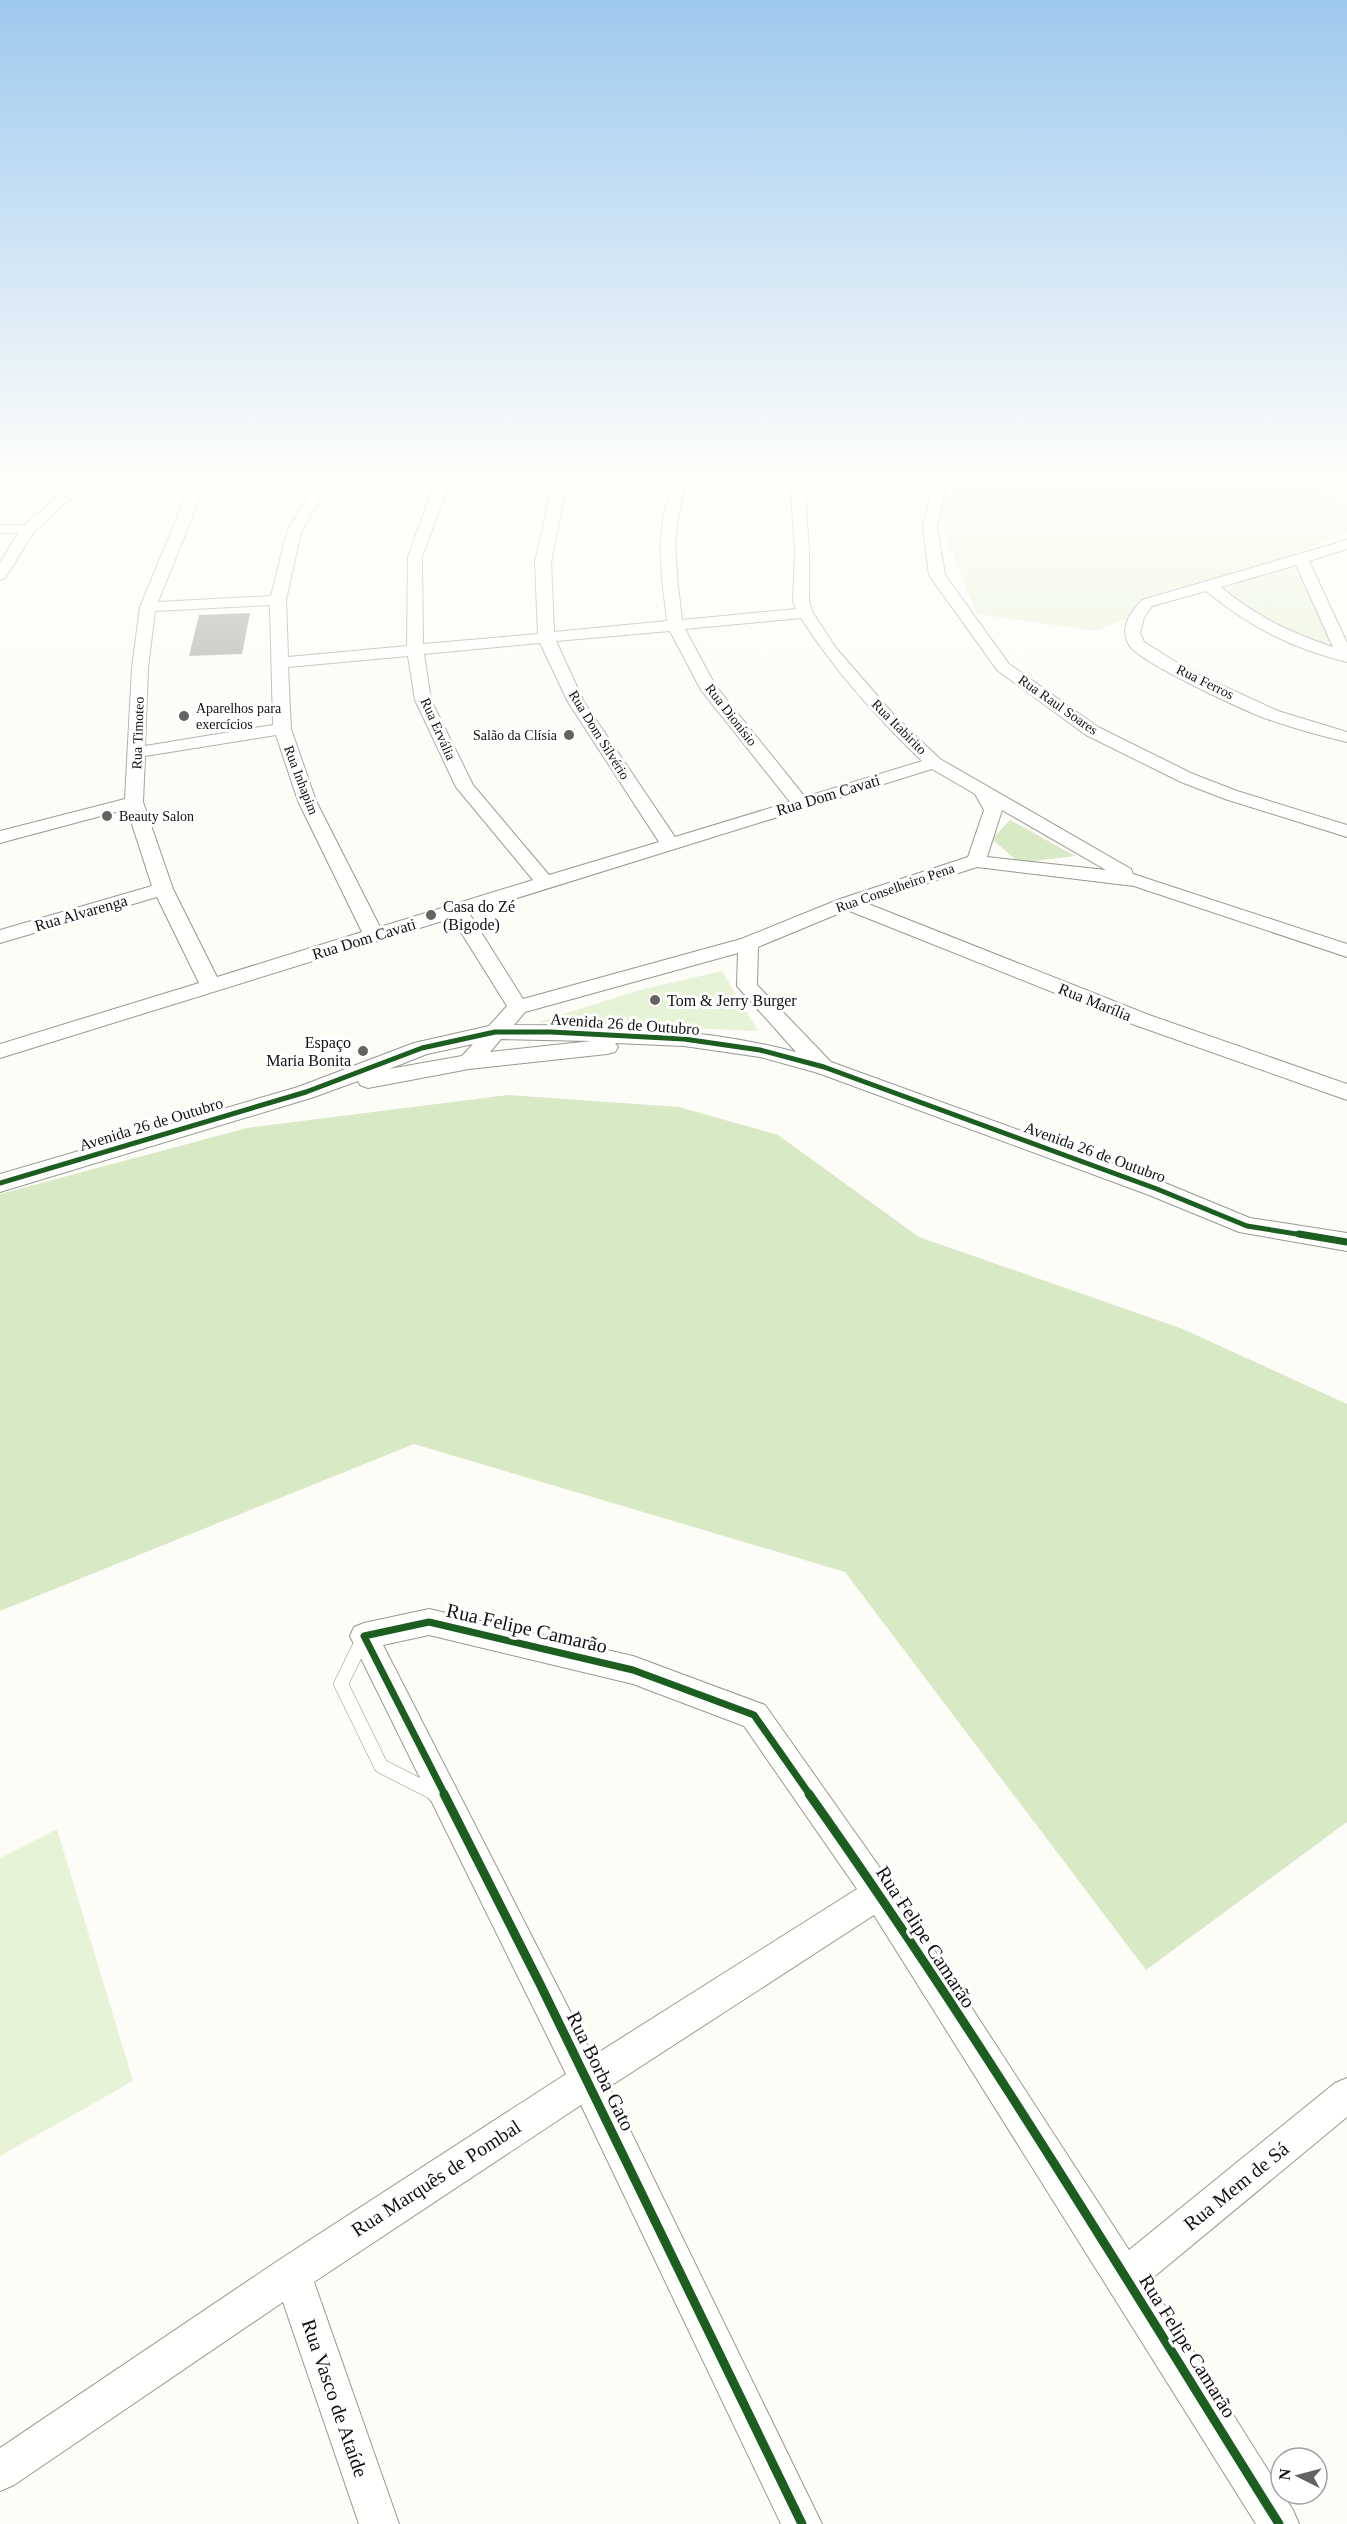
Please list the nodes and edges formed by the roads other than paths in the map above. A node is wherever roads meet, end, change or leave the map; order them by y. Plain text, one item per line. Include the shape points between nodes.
1 (153, 595) edge
2 (279, 595) edge
3 (415, 595) edge
4 (544, 595) edge
5 (671, 595) edge
6 (801, 595) edge
7 (951, 595) edge
8 (1168, 595) edge
9 (1221, 595) edge
10 (1317, 595) edge
11 (278, 600) junction
12 (148, 607) junction
13 (805, 613) junction
14 (675, 626) junction
15 (546, 638) junction
16 (415, 650) junction
17 (1346, 657) edge
18 (278, 663) junction
19 (282, 729) junction
20 (1347, 737) edge
21 (138, 752) junction
22 (934, 762) junction
23 (984, 794) junction
24 (134, 802) junction
25 (801, 804) junction
26 (1347, 831) edge
27 (0, 837) edge
28 (670, 844) junction
29 (976, 861) junction
30 (1137, 880) junction
31 (545, 883) junction
32 (163, 889) junction
33 (847, 903) junction
34 (458, 910) junction
35 (374, 936) junction
36 (0, 937) edge
37 (748, 944) junction
38 (1347, 951) edge
39 (211, 986) junction
40 (518, 1007) junction
41 (495, 1032) junction
42 (684, 1039) junction
43 (0, 1052) edge
44 (470, 1062) junction
45 (824, 1067) junction
46 (306, 1092) junction
47 (1347, 1092) edge
48 (0, 1183) edge
49 (1347, 1242) edge
50 (364, 1636) joint
51 (879, 1893) junction
52 (587, 2079) junction
53 (1347, 2095) edge
54 (292, 2273) junction
55 (1125, 2277) junction
56 (0, 2471) edge
57 (379, 2524) edge
58 (802, 2524) edge
59 (1279, 2524) edge

1 - 12 street, Rua Timoteo
2 - 11 street, Rua Inhapim
3 - 16 street, Rua Ervália
4 - 15 street, Rua Dom Silvério
5 - 14 street, Rua Dionísio
6 - 13 street, Rua Itabirito
7 - 26 street, Rua Raul Soares via 1003,667 1092,731 1187,778
8 - 20 street, Rua Ferros via 1147,603 1136,616 1132,633 1137,645 1181,672 1272,715
9 - 17 street via 1244,614 1288,637
10 - 17 street
11 - 12 street
11 - 18 street, Rua Inhapim
12 - 21 street, Rua Timoteo via 140,668
13 - 14 street
13 - 22 street, Rua Itabirito via 830,651 888,719
14 - 15 street
14 - 25 street, Rua Dionísio via 706,686
15 - 16 street
15 - 28 street, Rua Dom Silvério via 576,702
16 - 18 street
16 - 31 street, Rua Ervália via 423,700 465,787
18 - 19 street, Rua Inhapim
19 - 21 street
19 - 35 street, Rua Inhapim via 307,801
21 - 24 street, Rua Timoteo
22 - 23 street, Rua Itabirito
22 - 25 street, Rua Dom Cavati
23 - 29 street, Rua Conselheiro Pena via 993,810
23 - 30 street, Rua Itabirito
24 - 27 street
24 - 32 street, Rua Timoteo
25 - 28 street, Rua Dom Cavati
28 - 31 street, Rua Dom Cavati
29 - 30 street, Rua Itabirito
29 - 33 street, Rua Conselheiro Pena
30 - 38 street, Rua Itabirito
31 - 34 street, Rua Dom Cavati
32 - 36 street, Rua Alvarenga
32 - 39 street, Rua Timoteo
33 - 37 street, Rua Conselheiro Pena
33 - 47 street, Rua Marília via 1142,1020
34 - 35 street, Rua Dom Cavati
34 - 40 street
35 - 39 street, Rua Dom Cavati
37 - 40 street, Rua Conselheiro Pena
37 - 45 street via 747,986
39 - 43 street, Rua Dom Cavati
40 - 41 street
41 - 42 street, Avenida 26 de Outubro
41 - 44 street
41 - 46 street, Avenida 26 de Outubro via 422,1048
42 - 44 street, Avenida 26 de Outubro
42 - 45 street, Avenida 26 de Outubro via 760,1050
44 - 46 street, Avenida 26 de Outubro
45 - 49 street, Avenida 26 de Outubro via 1247,1226
46 - 48 street, Avenida 26 de Outubro
50 - 51 street, Rua Felipe Camarão via 429,1622 633,1670 754,1714
50 - 52 street, Rua Borba Gato
51 - 52 street, Rua Marquês de Pombal
51 - 55 street, Rua Felipe Camarão
52 - 54 street, Rua Marquês de Pombal
52 - 58 street, Rua Borba Gato
53 - 55 street, Rua Mem de Sá
54 - 56 street, Rua Marquês de Pombal
54 - 57 street, Rua Vasco de Ataíde
55 - 59 street, Rua Felipe Camarão

